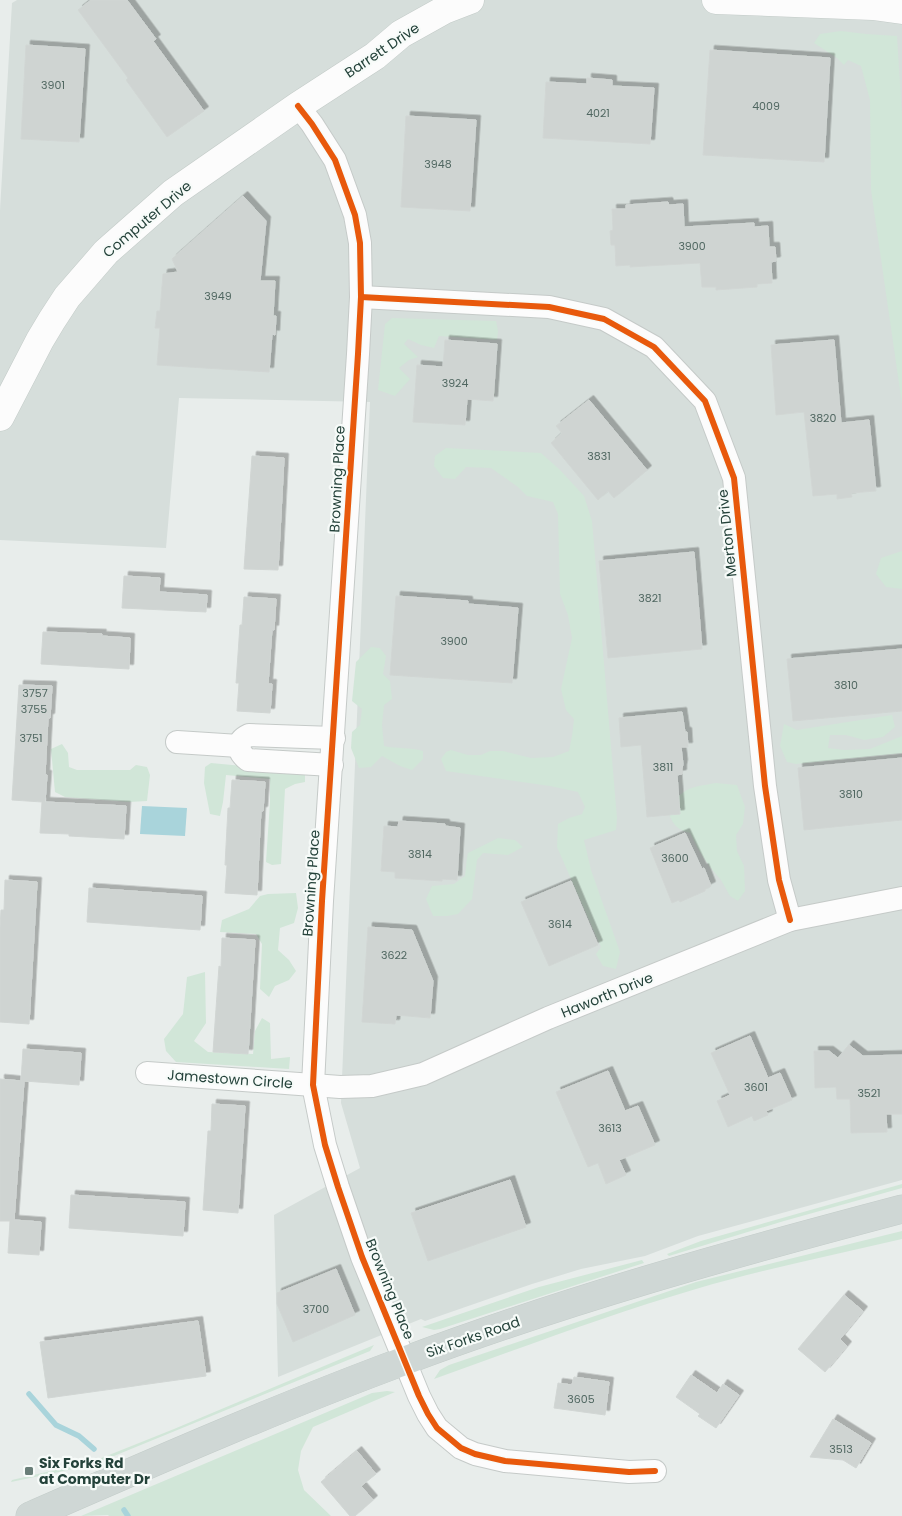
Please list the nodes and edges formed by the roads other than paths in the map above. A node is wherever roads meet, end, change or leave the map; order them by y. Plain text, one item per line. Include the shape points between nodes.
1 (470, 0) edge
2 (716, 0) edge
3 (902, 10) edge
4 (298, 106) junction
5 (361, 297) junction
6 (0, 417) edge
7 (334, 738) junction
8 (177, 742) dead end
9 (239, 746) junction
10 (332, 765) junction
11 (902, 898) edge
12 (790, 920) junction
13 (147, 1073) dead end
14 (313, 1085) junction
15 (902, 1209) edge
16 (405, 1360) junction
17 (655, 1471) dead end
18 (30, 1516) edge

1 - 4 street, Barrett Drive via 444,10 401,34 375,56
2 - 3 street
4 - 5 street, Browning Place via 335,160 355,215 360,243
4 - 6 street, Computer Drive via 174,193 106,252 67,297 52,320
5 - 7 street, Browning Place
5 - 12 street, Merton Drive via 549,307 604,319 654,347 705,401 734,478 765,786
7 - 9 street via 249,734
7 - 10 street, Browning Place
8 - 9 street
9 - 10 street via 240,753 248,760
10 - 14 street, Browning Place
11 - 12 street, Haworth Drive
12 - 14 street, Haworth Drive via 537,1023 423,1074 372,1086
13 - 14 street, Jamestown Circle
14 - 16 street, Browning Place via 325,1145 338,1187 362,1257
15 - 16 main road, Six Forks Road via 636,1284
16 - 17 street, Browning Place via 419,1396 437,1428 460,1448 505,1461 629,1472
16 - 18 main road, Six Forks Road via 271,1412

